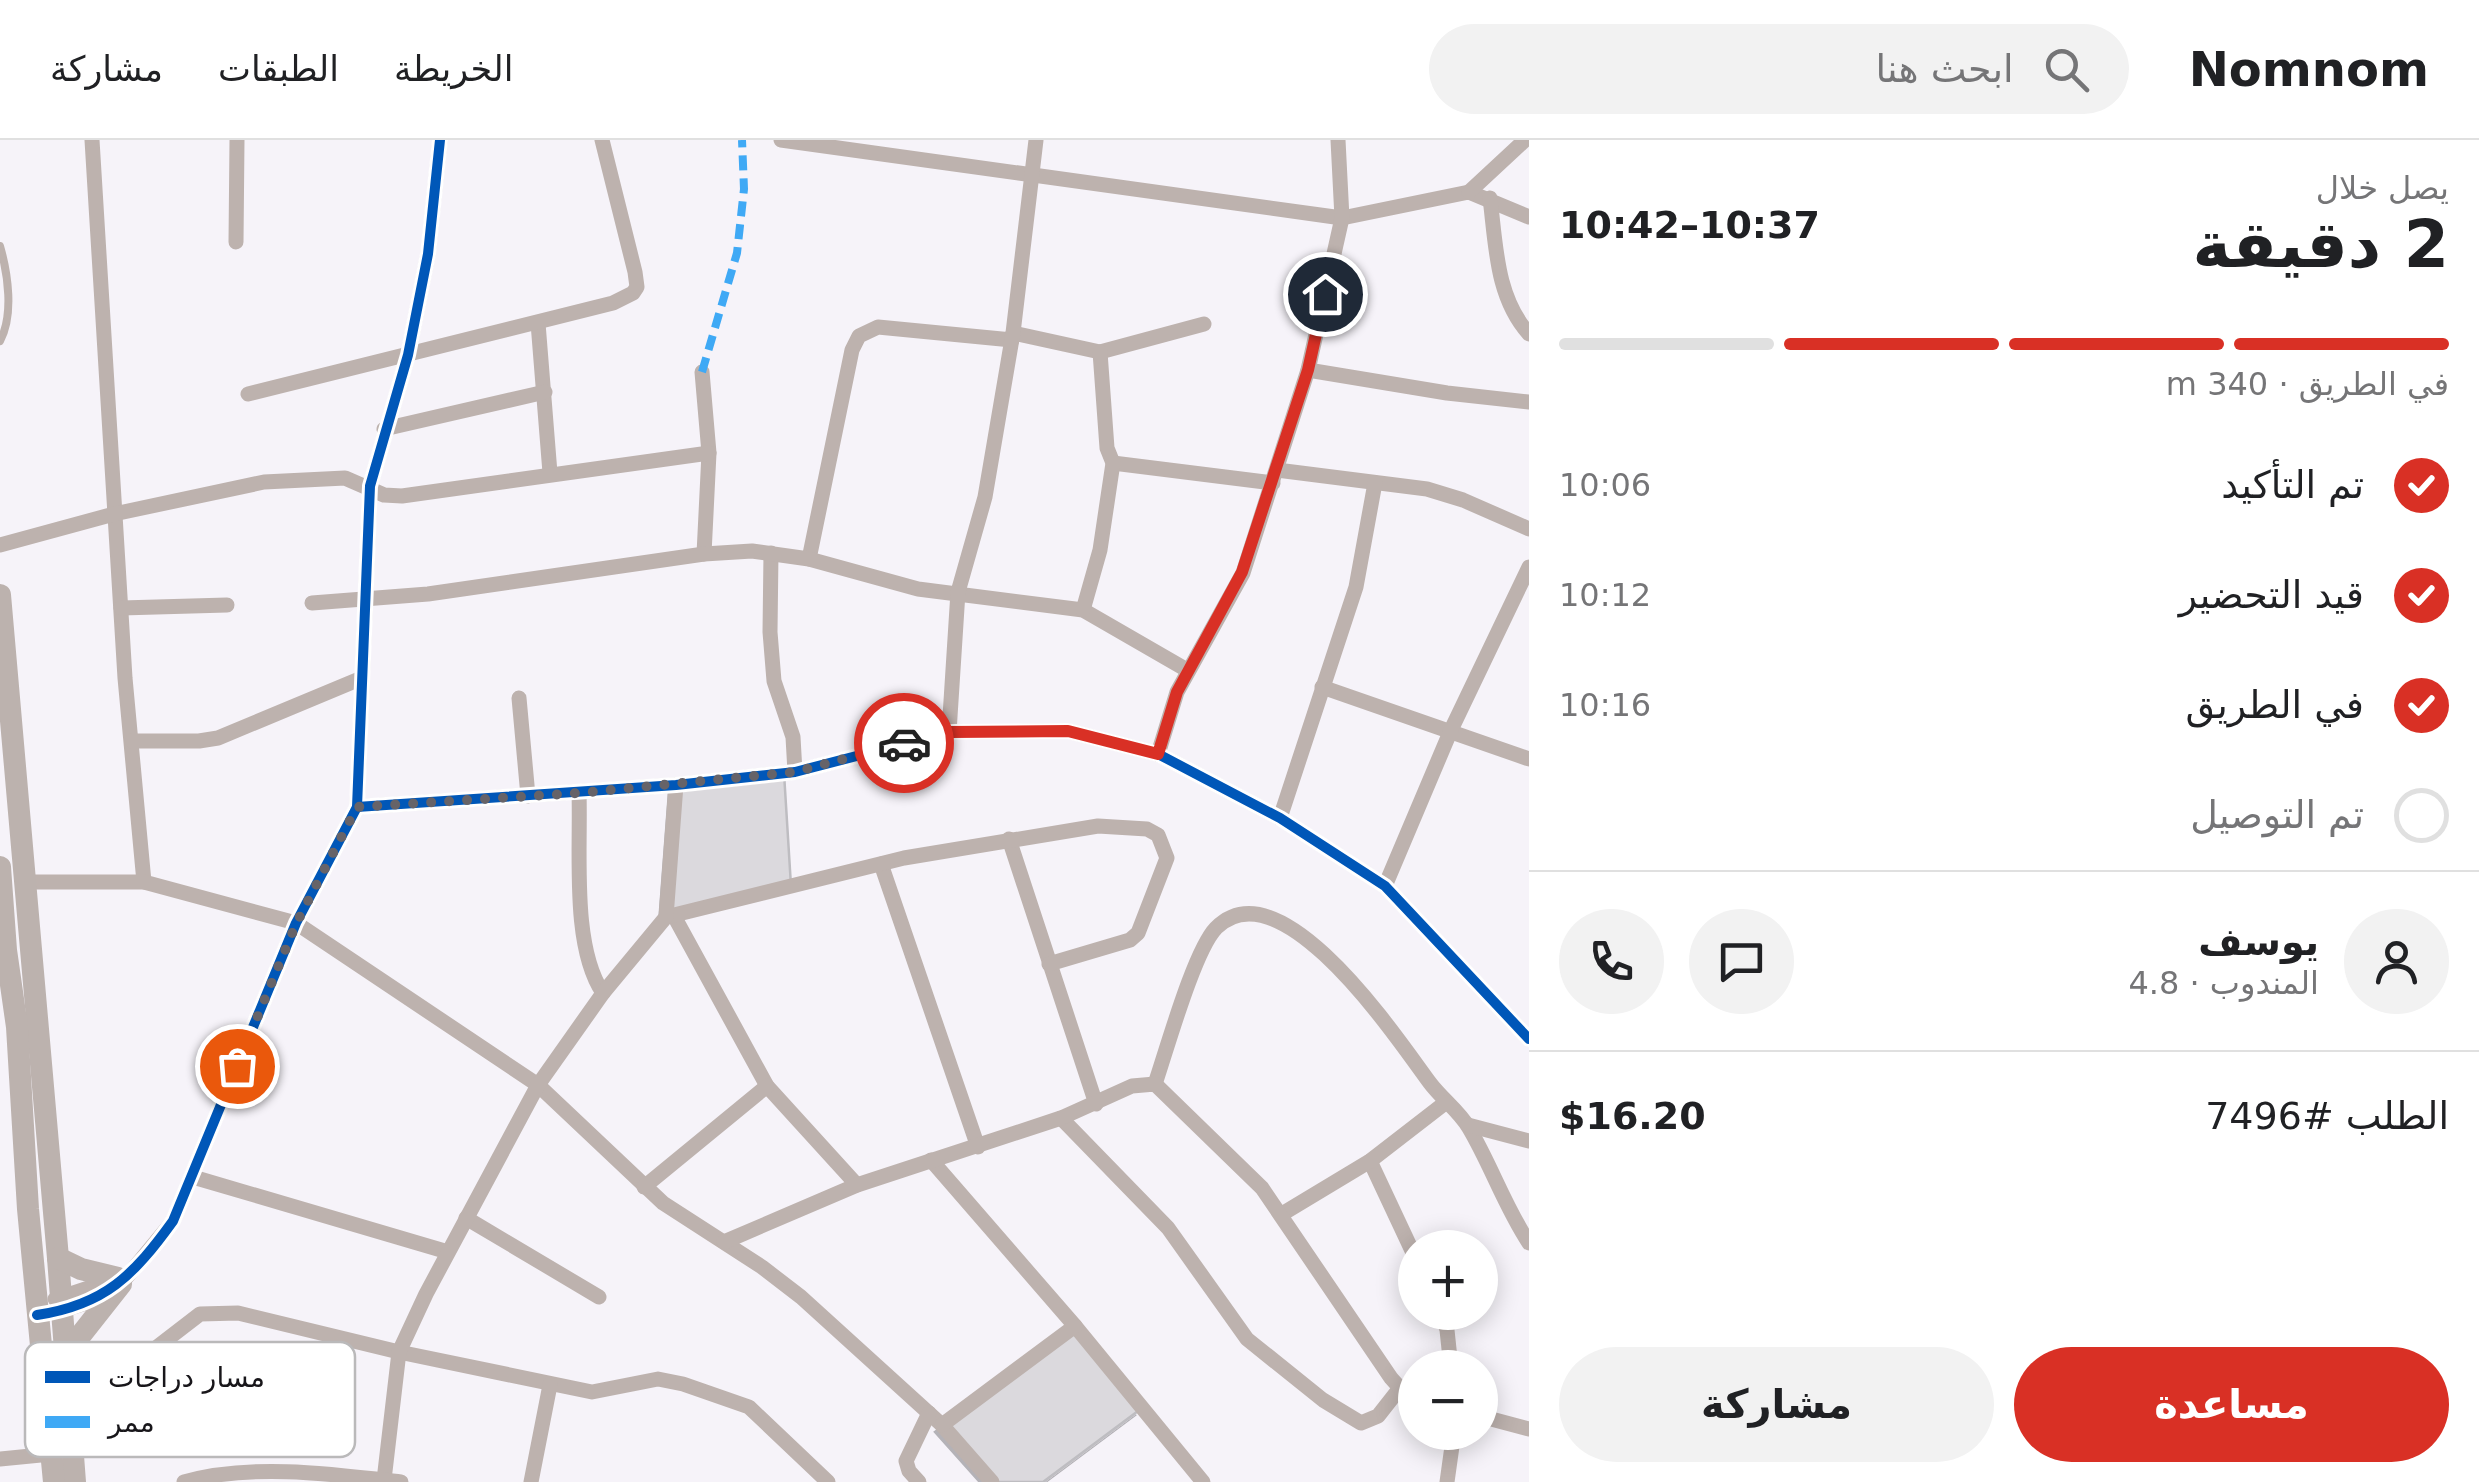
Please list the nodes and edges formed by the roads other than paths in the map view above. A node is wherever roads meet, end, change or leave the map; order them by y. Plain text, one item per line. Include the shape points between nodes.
1 (92, 140) edge
2 (237, 140) edge
3 (440, 140) edge
4 (602, 140) edge
5 (781, 140) edge
6 (1036, 140) edge
7 (1338, 140) edge
8 (1525, 140) edge
9 (1034, 176) junction
10 (1469, 192) junction
11 (1490, 198) junction
12 (1529, 217) edge
13 (1342, 218) junction
14 (236, 242) dead end
15 (0, 246) edge
16 (538, 323) junction
17 (1204, 324) dead end
18 (1529, 334) edge
19 (1012, 336) junction
20 (0, 342) edge
21 (1100, 352) junction
22 (408, 355) junction
23 (1308, 370) junction
24 (702, 372) dead end
25 (545, 392) junction
26 (248, 394) dead end
27 (1529, 402) edge
28 (384, 429) junction
29 (708, 454) junction
30 (1114, 463) junction
31 (550, 473) junction
32 (1275, 476) junction
33 (1376, 483) junction
34 (370, 486) junction
35 (114, 514) junction
36 (1529, 529) edge
37 (0, 545) edge
38 (771, 553) junction
39 (704, 554) junction
40 (809, 559) junction
41 (1529, 567) edge
42 (958, 592) junction
43 (0, 595) edge
44 (363, 600) junction
45 (312, 602) dead end
46 (227, 605) dead end
47 (121, 608) junction
48 (1083, 610) junction
49 (1188, 670) junction
50 (362, 678) junction
51 (1322, 686) junction
52 (519, 698) dead end
53 (1451, 730) junction
54 (950, 732) junction
55 (132, 741) junction
56 (1158, 754) junction
57 (1529, 758) edge
58 (795, 772) junction
59 (676, 785) junction
60 (580, 793) junction
61 (528, 796) junction
62 (357, 807) junction
63 (1280, 818) junction
64 (1009, 839) junction
65 (881, 864) junction
66 (0, 867) edge
67 (25, 882) junction
68 (144, 882) junction
69 (1385, 886) junction
70 (670, 916) junction
71 (296, 924) junction
72 (1050, 964) junction
73 (604, 993) junction
74 (1529, 1038) edge
75 (10, 1068) edge
76 (1155, 1084) junction
77 (538, 1085) junction
78 (767, 1086) junction
79 (1445, 1103) junction
80 (1096, 1104) junction
81 (1061, 1118) junction
82 (1468, 1126) junction
83 (1529, 1141) edge
84 (978, 1147) junction
85 (931, 1160) junction
86 (1370, 1160) junction
87 (193, 1176) junction
88 (857, 1185) junction
89 (644, 1187) junction
90 (1282, 1214) junction
91 (466, 1218) junction
92 (1402, 1230) edge
93 (724, 1242) junction
94 (1529, 1243) edge
95 (448, 1252) junction
96 (58, 1258) junction
97 (122, 1279) junction
98 (599, 1297) dead end
99 (62, 1304) junction
100 (37, 1308) junction
101 (1075, 1326) junction
102 (40, 1342) edge
103 (64, 1342) edge
104 (75, 1342) edge
105 (163, 1342) edge
106 (399, 1352) junction
107 (1398, 1378) edge
108 (550, 1385) junction
109 (1398, 1399) edge
110 (936, 1419) junction
111 (1498, 1421) edge
112 (1529, 1429) edge
113 (1451, 1450) edge
114 (25, 1456) edge
115 (51, 1457) edge
116 (73, 1457) edge
117 (0, 1458) edge
118 (392, 1481) edge
119 (54, 1482) edge
120 (75, 1482) edge
121 (184, 1482) edge
122 (531, 1482) edge
123 (828, 1482) edge
124 (918, 1482) edge
125 (992, 1482) edge
126 (1203, 1482) edge
127 (1447, 1482) edge

1 - 35 street
2 - 14 street
3 - 22 street
4 - 16 street via 637,287 625,299
5 - 9 street
6 - 9 street
7 - 13 street
8 - 10 street
9 - 13 street
9 - 19 street
10 - 11 street
10 - 13 street
11 - 12 street
11 - 18 street via 1506,299
13 - 23 street
15 - 20 lane via 8,292
16 - 22 street
16 - 25 street
17 - 21 street
19 - 21 street
19 - 40 street via 878,326 859,336
19 - 42 street via 979,528
21 - 30 street via 1107,448
22 - 26 street
22 - 28 street
23 - 27 street
23 - 32 street
24 - 29 street
25 - 28 street
25 - 31 street
28 - 34 street
29 - 31 street
29 - 39 street
30 - 32 street
30 - 48 street
31 - 34 street via 402,496
32 - 33 street
32 - 49 street via 1242,572
33 - 36 street via 1449,495
33 - 51 street via 1356,587
34 - 35 street via 336,478 287,480
34 - 44 street
35 - 37 street
35 - 47 street
38 - 39 street
38 - 40 street
38 - 58 street via 774,681 793,737
39 - 44 street
40 - 42 street
41 - 53 street
42 - 48 street
42 - 54 street
43 - 67 main road
44 - 45 street
44 - 50 street
46 - 47 street
47 - 55 street
48 - 49 street
49 - 56 street
50 - 55 street via 218,738
50 - 62 street
51 - 53 street
51 - 63 street
52 - 61 street
53 - 57 street
53 - 69 street
54 - 56 street via 1068,731
54 - 58 street
55 - 68 street
56 - 63 street
58 - 59 street
59 - 60 street
59 - 70 street
60 - 61 street
60 - 73 street via 584,926 589,966
61 - 62 street
62 - 71 street
63 - 69 street
64 - 65 street
64 - 72 street
64 - 72 street via 1124,826 1147,828 1165,846 1163,876 1138,933
65 - 70 street
65 - 84 street
66 - 75 main road
67 - 68 street
67 - 96 main road
68 - 71 street
69 - 74 street
70 - 73 street
70 - 78 street
71 - 77 street
71 - 87 street
72 - 80 street
73 - 77 street
75 - 100 main road
76 - 79 street via 1201,952 1216,928 1233,916 1252,914 1280,922 1316,946
76 - 80 street via 1132,1086
76 - 90 street
77 - 89 street
77 - 91 street
78 - 88 street
78 - 89 street
79 - 82 street
79 - 86 street
80 - 81 street
81 - 84 street
81 - 109 street via 1168,1228 1238,1328 1291,1375 1361,1424
82 - 83 street
82 - 94 street
84 - 85 street
85 - 88 street
85 - 101 street
86 - 90 street
86 - 92 street
87 - 95 street
87 - 97 street via 173,1221
88 - 93 street
89 - 93 street
90 - 107 street
91 - 95 street
91 - 98 street
93 - 110 street via 801,1296
95 - 106 street
96 - 97 main road
96 - 99 main road
97 - 99 street via 94,1300
97 - 104 main road
99 - 100 street
99 - 103 main road
100 - 102 main road
101 - 110 street
101 - 126 street
105 - 106 street via 200,1314 238,1313
106 - 108 street
106 - 118 street
108 - 122 street
108 - 123 street via 600,1392 658,1379 738,1401
110 - 124 street via 906,1460
110 - 125 street
111 - 112 street
113 - 127 street
114 - 117 street
115 - 119 main road
116 - 120 main road
118 - 121 street via 226,1472

